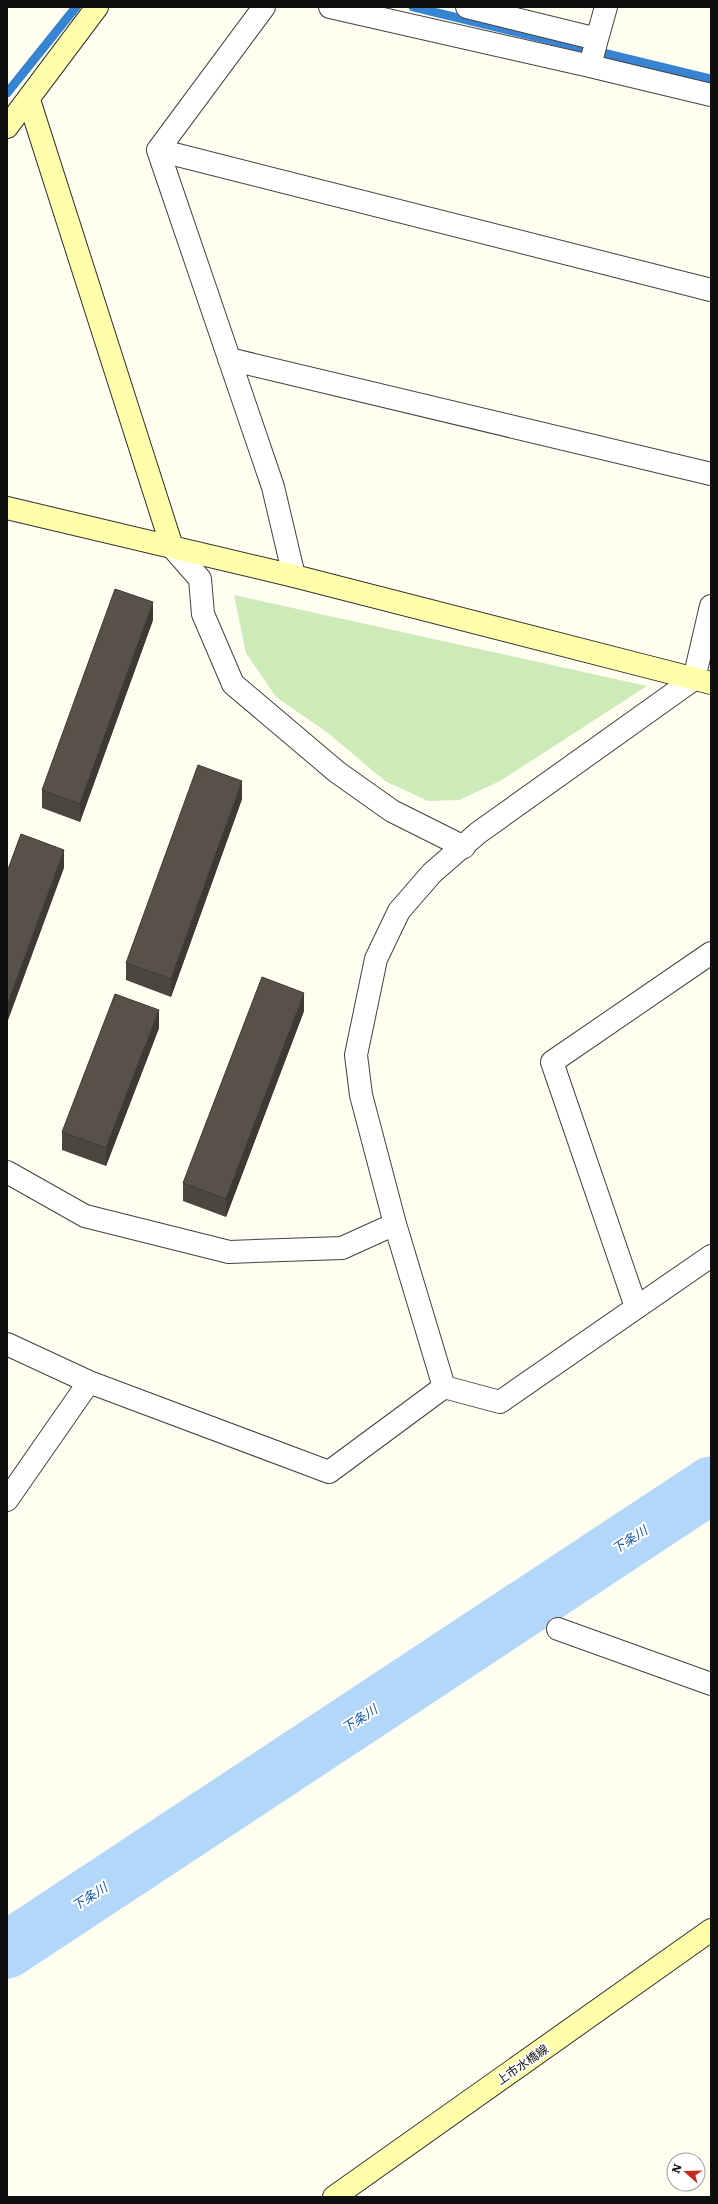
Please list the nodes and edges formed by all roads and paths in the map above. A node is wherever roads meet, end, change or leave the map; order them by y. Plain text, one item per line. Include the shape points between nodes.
1 (97, 7) edge
2 (264, 7) edge
3 (330, 7) edge
4 (466, 7) edge
5 (606, 7) edge
6 (597, 39) junction
7 (590, 66) junction
8 (711, 95) edge
9 (29, 100) junction
10 (7, 127) edge
11 (158, 150) junction
12 (711, 290) edge
13 (229, 359) junction
14 (711, 474) edge
15 (7, 508) edge
16 (172, 547) junction
17 (294, 576) junction
18 (711, 606) edge
19 (702, 681) edge
20 (464, 847) junction
21 (711, 953) edge
22 (7, 1172) edge
23 (394, 1224) junction
24 (711, 1256) edge
25 (636, 1307) junction
26 (7, 1344) edge
27 (89, 1382) junction
28 (444, 1387) junction
29 (7, 1500) edge
30 (558, 1629) dead end
31 (711, 1684) edge
32 (711, 1930) edge
33 (334, 2197) edge

1 - 9 street
2 - 11 street
3 - 7 street
4 - 6 street
5 - 6 street
6 - 7 street
7 - 8 street
9 - 10 street
9 - 16 street
11 - 12 street
11 - 13 street
13 - 14 street
13 - 17 street via 273,487
15 - 16 street
16 - 17 street
16 - 20 street via 200,579 203,614 233,684 337,772 386,807
17 - 19 street
18 - 19 street
19 - 20 street via 478,833
20 - 23 street via 432,873 400,911 376,959 356,1055 361,1094
21 - 25 street via 552,1062
22 - 23 street via 86,1216 229,1252 342,1248
23 - 28 street
24 - 25 street
25 - 28 street via 500,1402
26 - 27 street
27 - 28 street via 329,1472
27 - 29 street
30 - 31 street
32 - 33 street, 上市水橋線

